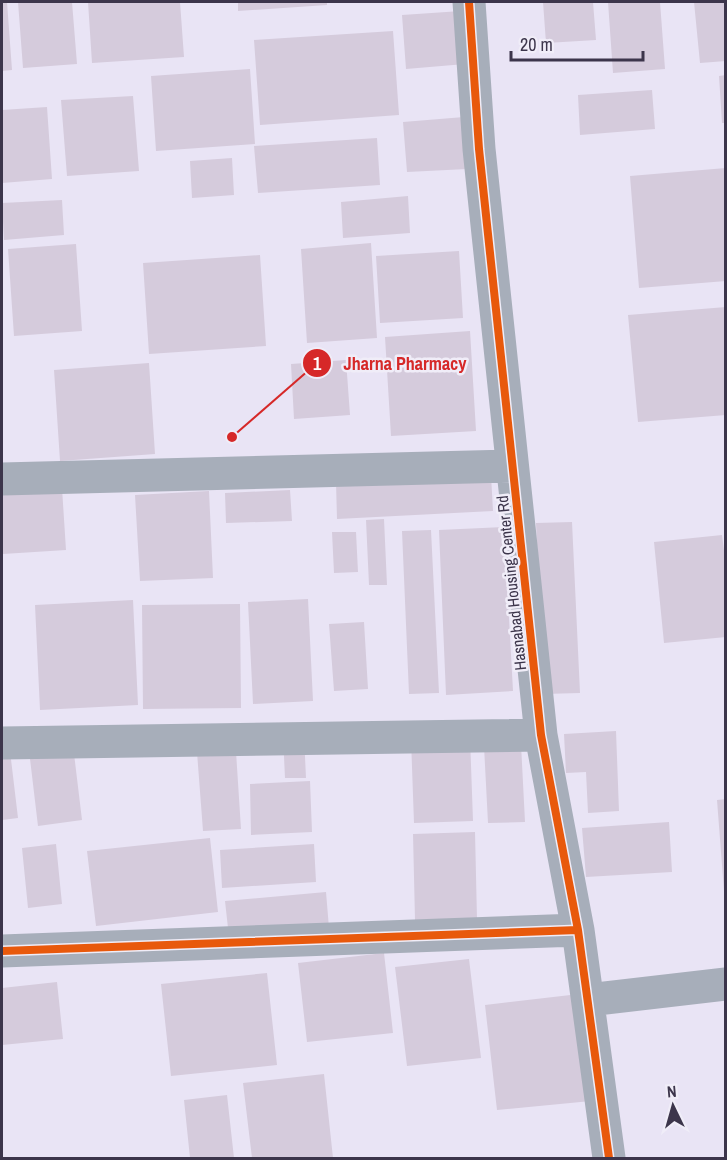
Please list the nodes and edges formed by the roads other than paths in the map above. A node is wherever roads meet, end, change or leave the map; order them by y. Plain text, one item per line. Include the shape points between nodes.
1 (469, 2) edge
2 (512, 466) junction
3 (2, 478) edge
4 (541, 735) junction
5 (2, 743) edge
6 (579, 930) junction
7 (2, 951) edge
8 (726, 984) edge
9 (588, 1000) junction
10 (609, 1158) edge

1 - 2 street, Hasnabad Housing Center Rd via 479,148
2 - 3 street
2 - 4 street, Hasnabad Housing Center Rd
4 - 5 street
4 - 6 street, Hasnabad Housing Center Rd
6 - 7 street
6 - 9 street, Hasnabad Housing Center Rd
8 - 9 street
9 - 10 street, Hasnabad Housing Center Rd

